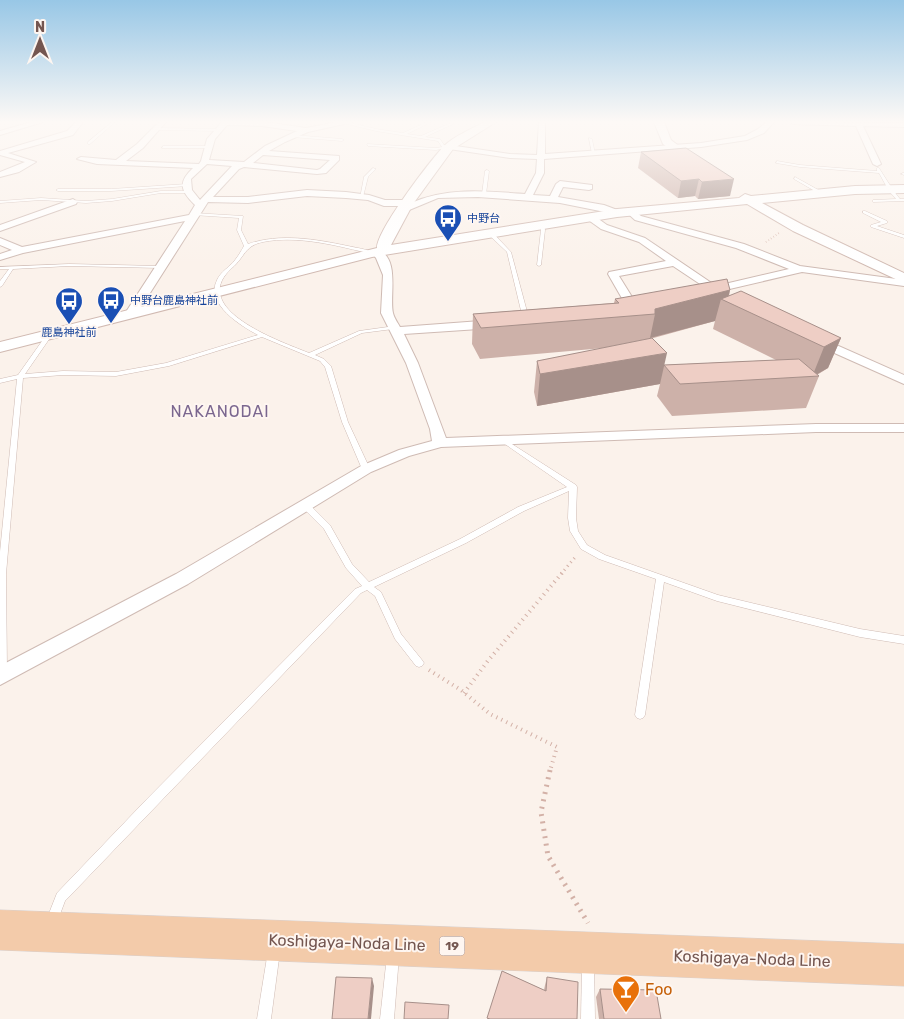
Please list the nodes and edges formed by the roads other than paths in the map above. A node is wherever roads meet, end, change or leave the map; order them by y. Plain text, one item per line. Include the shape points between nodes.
1 (374, 169) dead end
2 (17, 170) edge
3 (197, 170) edge
4 (234, 170) edge
5 (291, 170) edge
6 (324, 170) edge
7 (432, 170) edge
8 (540, 170) edge
9 (704, 170) edge
10 (879, 170) edge
11 (487, 171) dead end
12 (0, 175) edge
13 (713, 176) edge
14 (795, 178) dead end
15 (590, 187) dead end
16 (188, 188) junction
17 (890, 189) junction
18 (58, 190) dead end
19 (821, 193) junction
20 (484, 194) junction
21 (361, 196) junction
22 (743, 196) junction
23 (902, 197) edge
24 (527, 198) junction
25 (552, 200) junction
26 (874, 201) dead end
27 (0, 202) edge
28 (73, 202) junction
29 (203, 202) junction
30 (404, 207) junction
31 (624, 212) junction
32 (864, 212) dead end
33 (193, 215) junction
34 (590, 217) junction
35 (542, 224) junction
36 (0, 228) edge
37 (489, 232) junction
38 (904, 238) edge
39 (0, 241) edge
40 (247, 246) junction
41 (21, 250) junction
42 (378, 252) junction
43 (0, 257) edge
44 (675, 262) junction
45 (539, 265) dead end
46 (161, 267) junction
47 (0, 268) edge
48 (12, 268) junction
49 (798, 269) junction
50 (903, 279) edge
51 (0, 285) edge
52 (713, 289) junction
53 (216, 292) junction
54 (696, 293) edge
55 (726, 298) edge
56 (631, 305) edge
57 (130, 315) junction
58 (522, 321) joint
59 (394, 329) junction
60 (49, 335) junction
61 (263, 335) junction
62 (808, 336) edge
63 (0, 347) edge
64 (310, 355) junction
65 (20, 376) junction
66 (904, 380) edge
67 (0, 381) edge
68 (904, 428) edge
69 (504, 441) junction
70 (440, 443) junction
71 (366, 469) junction
72 (573, 487) junction
73 (306, 506) junction
74 (660, 578) junction
75 (368, 587) junction
76 (904, 640) edge
77 (419, 663) road end
78 (1, 676) edge
79 (640, 715) dead end
80 (0, 930) edge
81 (49, 930) junction
82 (276, 940) junction
83 (394, 944) junction
84 (588, 951) junction
85 (904, 964) edge
86 (264, 1019) edge
87 (387, 1019) edge
88 (588, 1019) edge

1 - 21 lane via 366,177
2 - 12 street
3 - 16 street via 187,178
4 - 29 street
5 - 6 street
7 - 30 street
8 - 24 street
9 - 13 street
10 - 17 lane
11 - 20 lane
14 - 19 lane
15 - 25 street via 560,184
16 - 18 lane
16 - 28 lane via 112,200
16 - 29 street
17 - 19 street
17 - 23 street
19 - 22 street
20 - 24 street
20 - 30 street via 434,197
21 - 29 street via 307,193
21 - 30 street
22 - 31 street
22 - 50 street via 798,228
23 - 26 lane
24 - 25 street
25 - 31 street
27 - 28 lane via 41,199
28 - 36 street
29 - 33 street
30 - 42 street
31 - 34 street
31 - 49 street via 753,250
32 - 38 lane via 885,222 873,226
33 - 40 lane via 241,217 239,230
33 - 41 street
33 - 46 street
34 - 35 street
34 - 44 street via 604,227 642,240
35 - 37 street
35 - 45 lane
37 - 42 street
37 - 58 lane via 510,252
39 - 41 street
40 - 42 lane via 271,241 306,240
40 - 53 lane via 222,275
41 - 43 street
42 - 53 street
42 - 59 street via 388,275 387,312
44 - 52 street
44 - 56 street via 613,274
46 - 48 lane via 69,265
46 - 57 street
47 - 48 lane
48 - 51 lane
49 - 50 street
49 - 52 street
52 - 54 street
52 - 55 street
53 - 57 street
53 - 61 lane via 233,317
57 - 60 street
58 - 59 street
59 - 64 lane via 361,332
59 - 70 street via 412,363
60 - 63 street
60 - 65 lane
61 - 64 lane
61 - 65 lane via 167,365 116,374
62 - 66 street
64 - 71 lane via 328,366 345,422
65 - 67 lane
65 - 78 lane via 2,574
68 - 69 street
69 - 70 street
69 - 72 lane
70 - 71 street
71 - 73 street
72 - 74 lane via 574,531 584,547
72 - 75 lane
73 - 75 lane via 327,527 349,566
73 - 78 street via 182,579
74 - 76 lane via 717,598 860,633
74 - 79 lane
75 - 77 lane via 378,594 398,636
75 - 81 lane via 358,591 61,898
80 - 81 main road, Koshigaya-Noda Line / 19
81 - 82 main road, Koshigaya-Noda Line / 19
82 - 83 main road, Koshigaya-Noda Line / 19
82 - 86 lane
83 - 84 main road, Koshigaya-Noda Line / 19
83 - 87 lane
84 - 85 main road, Koshigaya-Noda Line / 19
84 - 88 lane

